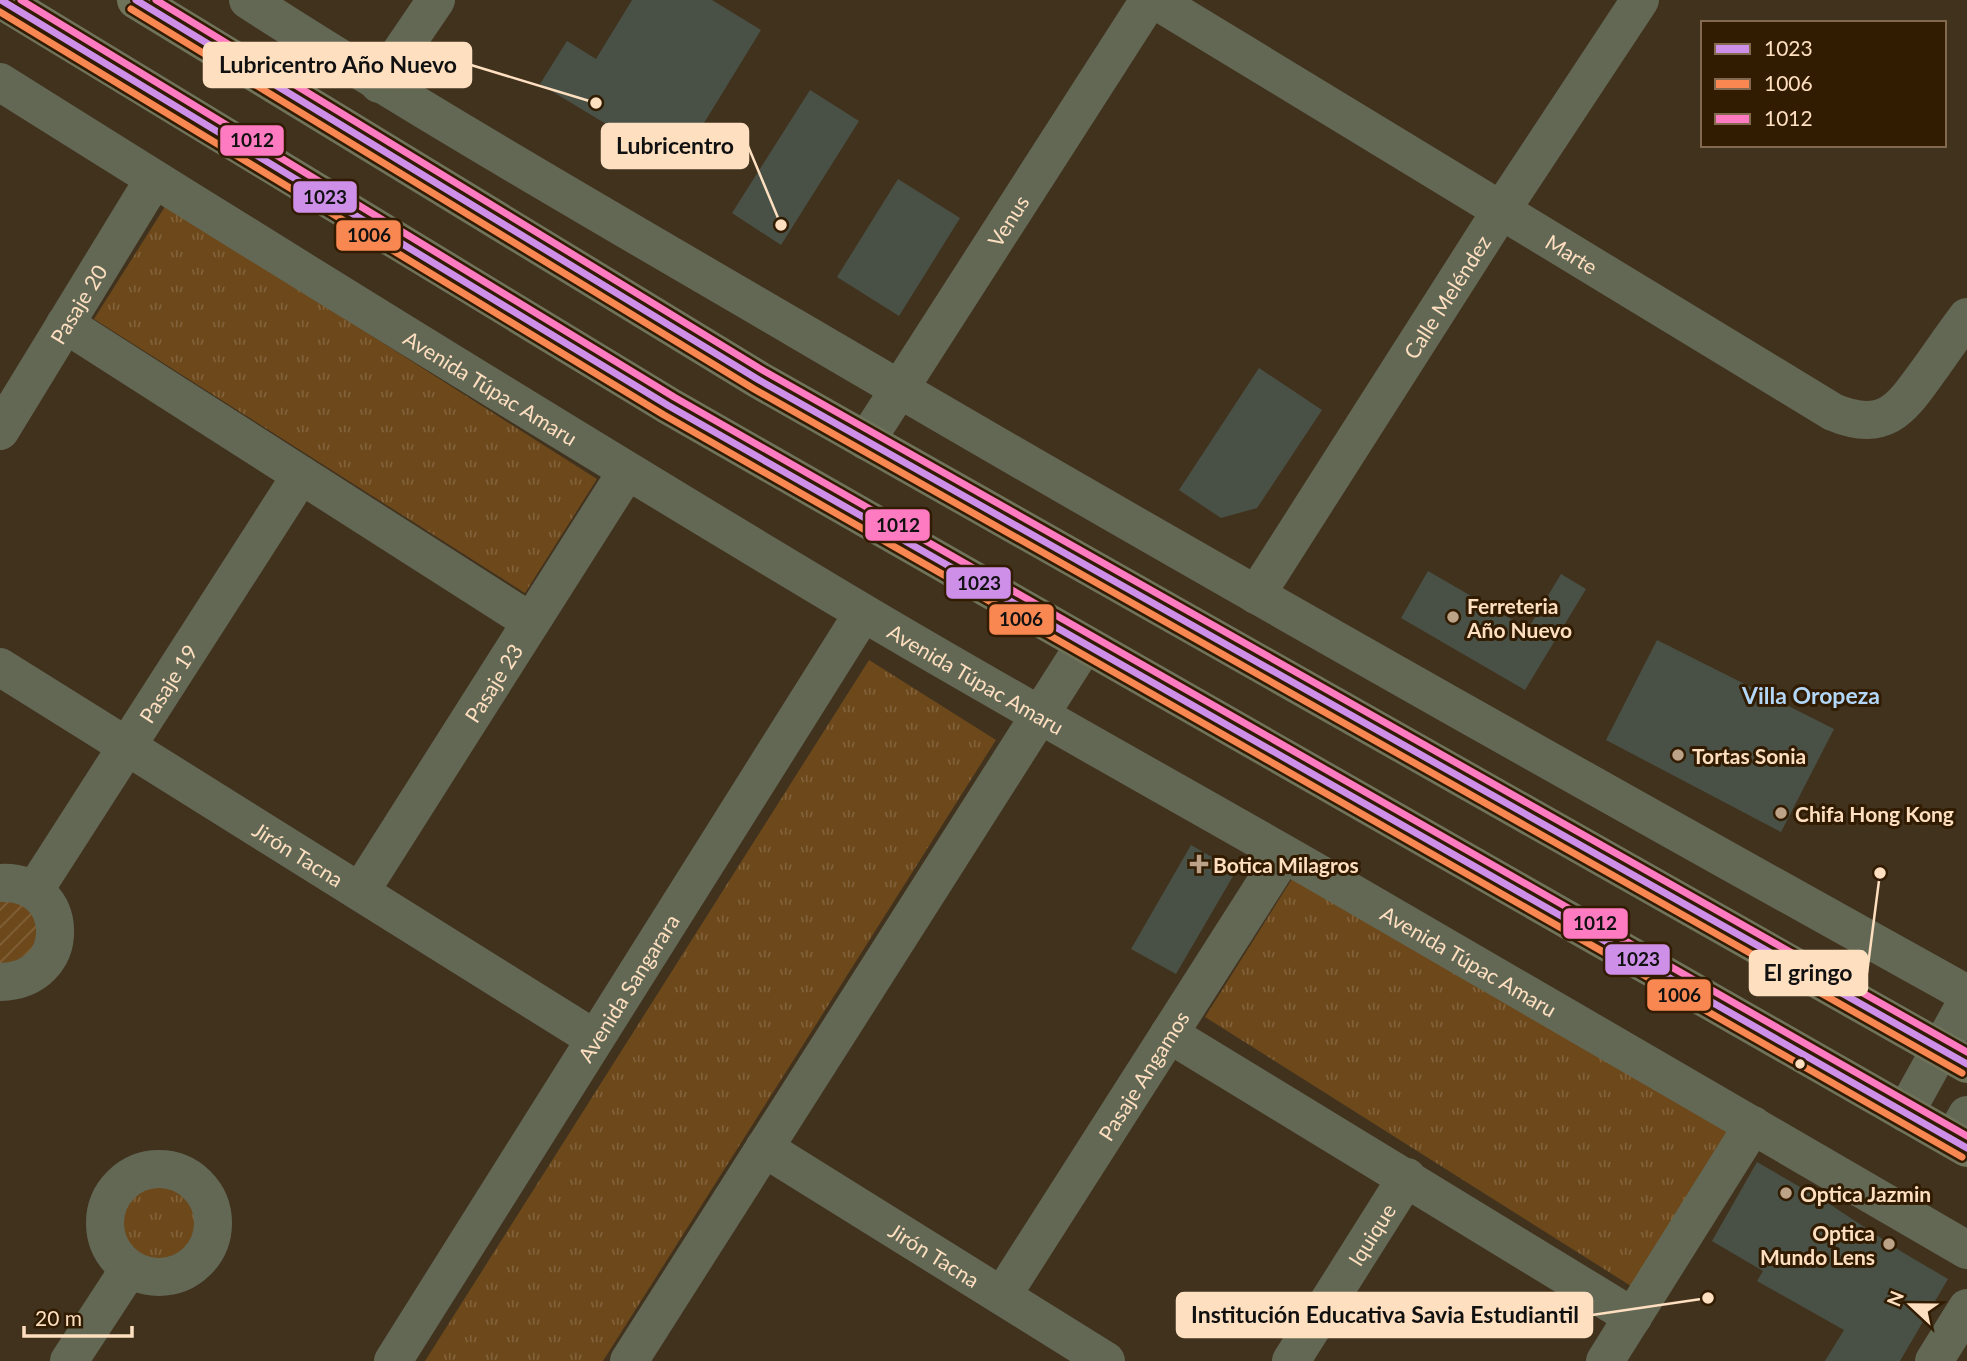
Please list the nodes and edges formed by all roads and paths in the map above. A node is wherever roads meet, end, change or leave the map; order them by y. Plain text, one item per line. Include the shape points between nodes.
1 (1, 0) edge
2 (136, 0) edge
3 (248, 0) edge
4 (436, 0) edge
5 (1149, 0) edge
6 (1155, 0) edge
7 (1640, 0) edge
8 (0, 82) edge
9 (380, 84) junction
10 (154, 179) junction
11 (1502, 209) junction
12 (1967, 317) edge
13 (65, 324) junction
14 (899, 389) junction
15 (0, 431) edge
16 (866, 441) junction
17 (627, 471) junction
18 (301, 475) junction
19 (1256, 595) junction
20 (863, 613) junction
21 (531, 622) junction
22 (1085, 644) junction
23 (0, 667) edge
24 (1039, 716) junction
25 (125, 745) junction
26 (1284, 854) junction
27 (17, 887) edge
28 (359, 892) junction
29 (0, 982) edge
30 (1967, 993) edge
31 (1967, 1001) edge
32 (1169, 1034) junction
33 (595, 1039) junction
34 (1954, 1056) edge
35 (1905, 1113) junction
36 (1753, 1125) junction
37 (1962, 1135) edge
38 (764, 1148) junction
39 (1407, 1177) junction
40 (1967, 1250) edge
41 (129, 1269) dead end
42 (1002, 1296) junction
43 (1967, 1308) edge
44 (1633, 1317) junction
45 (69, 1361) edge
46 (393, 1361) edge
47 (629, 1361) edge
48 (1106, 1361) edge
49 (1291, 1361) edge
50 (1605, 1361) edge
51 (1934, 1361) edge

1 - 22 highway via 669,406
2 - 16 highway
3 - 9 street
4 - 9 street
5 - 14 street, Venus
6 - 11 street, Marte
7 - 11 street, Calle Meléndez
8 - 10 street, Avenida Túpac Amaru
9 - 14 street
10 - 13 street, Pasaje 20
10 - 17 street, Avenida Túpac Amaru
11 - 12 street, Marte via 1833,412 1855,419 1881,418 1904,405
11 - 19 street, Calle Meléndez
13 - 15 street, Pasaje 20
13 - 18 street
14 - 16 street, Venus
14 - 19 street
16 - 34 highway
17 - 20 street, Avenida Túpac Amaru
17 - 21 street, Pasaje 23
18 - 21 street
18 - 25 street, Pasaje 19
19 - 30 street
20 - 24 street, Avenida Túpac Amaru
20 - 33 street, Avenida Sangarara
21 - 28 street, Pasaje 23
22 - 24 street
22 - 35 highway
23 - 25 street, Jirón Tacna
24 - 26 street, Avenida Túpac Amaru
24 - 38 street
25 - 27 street, Pasaje 19
25 - 28 street, Jirón Tacna
26 - 32 street, Pasaje Angamos
26 - 36 street, Avenida Túpac Amaru
27 - 29 street, Pasaje 19 via 46,902 56,933 53,949 33,975
28 - 33 street, Jirón Tacna
31 - 34 street
32 - 39 street
32 - 42 street, Pasaje Angamos
33 - 46 street, Avenida Sangarara
34 - 35 street
35 - 37 highway
36 - 40 street, Avenida Túpac Amaru
36 - 44 street
38 - 42 street, Jirón Tacna
38 - 47 street
39 - 44 street
39 - 49 street, Iquique
41 - 45 street
42 - 48 street, Jirón Tacna
43 - 51 street
44 - 50 street

